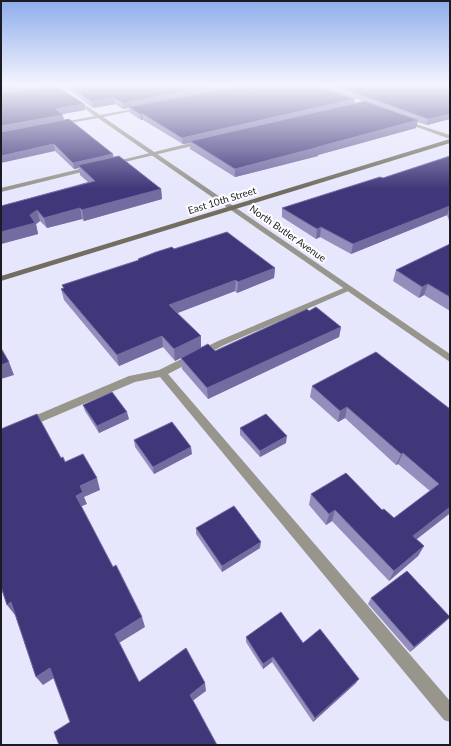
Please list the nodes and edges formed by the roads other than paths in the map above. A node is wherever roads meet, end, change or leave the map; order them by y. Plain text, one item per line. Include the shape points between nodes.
1 (81, 120) edge
2 (105, 120) edge
3 (403, 120) edge
4 (54, 125) edge
5 (450, 137) edge
6 (210, 140) edge
7 (450, 141) edge
8 (153, 154) junction
9 (108, 164) edge
10 (100, 166) edge
11 (1, 190) edge
12 (231, 208) junction
13 (1, 278) edge
14 (349, 289) junction
15 (450, 359) edge
16 (162, 373) junction
17 (1, 435) edge
18 (450, 714) edge

1 - 4 street
2 - 8 street, North Butler Avenue
3 - 5 street
6 - 8 street
7 - 12 main road, East 10th Street
8 - 9 street
8 - 12 street, North Butler Avenue
10 - 11 street
12 - 13 main road, East 10th Street
12 - 14 street, North Butler Avenue
14 - 15 street, North Butler Avenue
14 - 16 street via 221,343
16 - 17 street via 133,379
16 - 18 street

